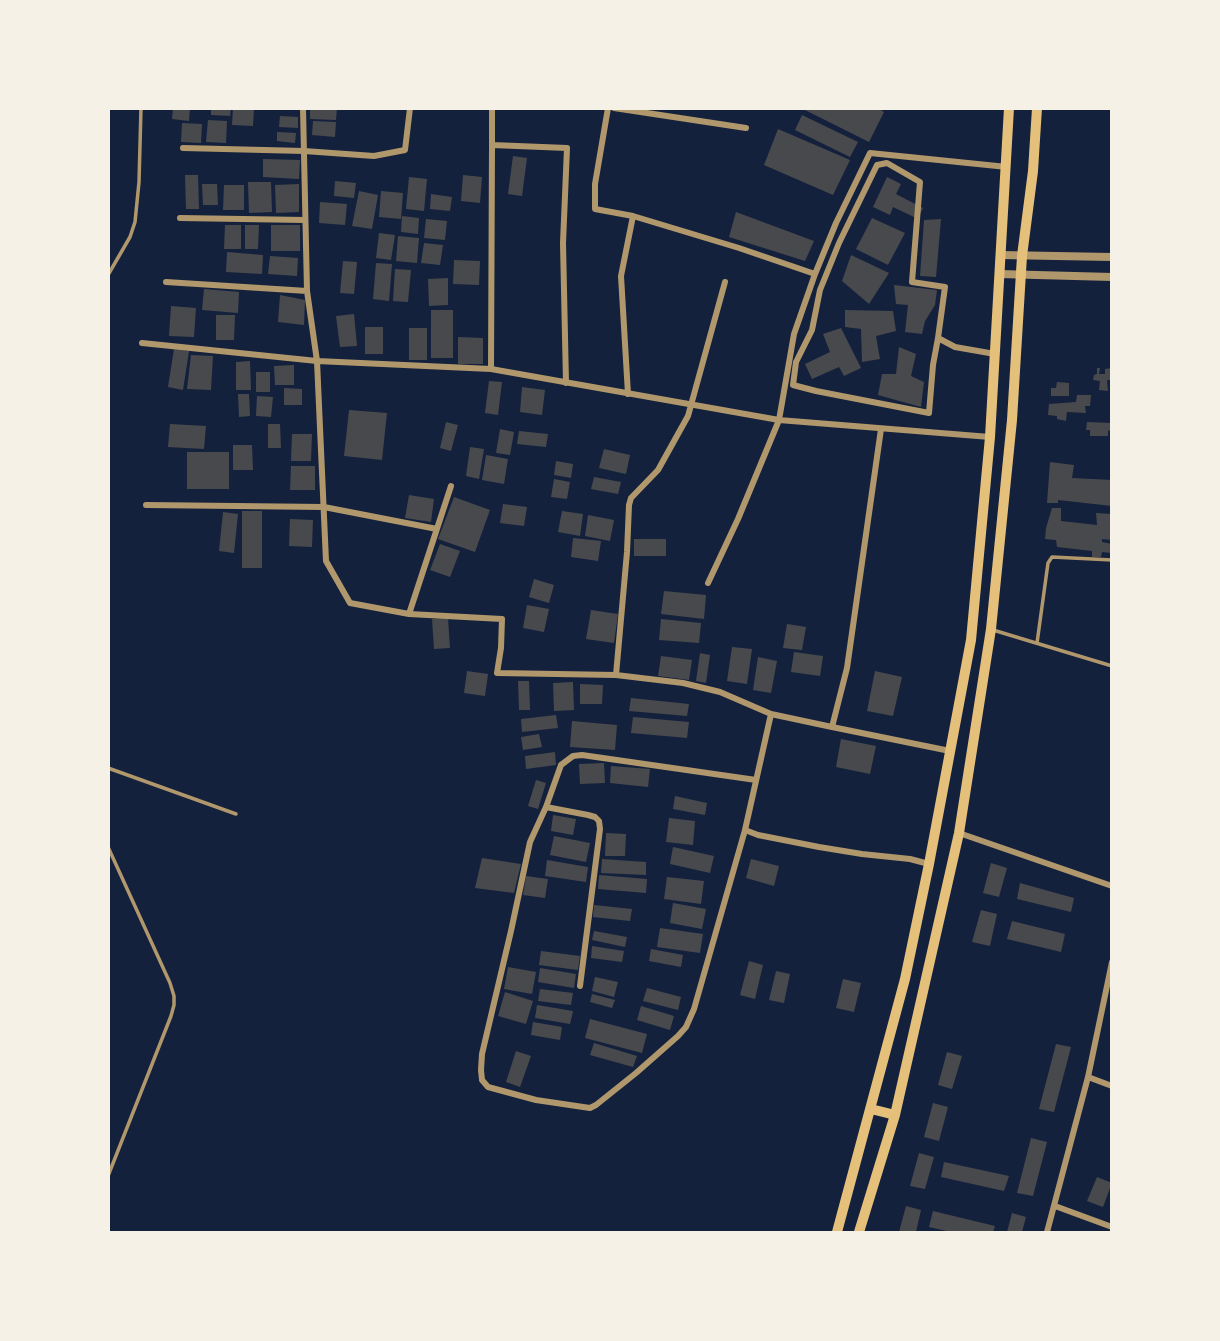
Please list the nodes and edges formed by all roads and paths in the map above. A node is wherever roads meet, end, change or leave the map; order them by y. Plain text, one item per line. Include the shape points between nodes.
1 (141, 108) edge
2 (303, 108) edge
3 (410, 108) edge
4 (492, 108) edge
5 (608, 108) edge
6 (614, 108) edge
7 (1009, 108) edge
8 (1037, 108) edge
9 (746, 128) dead end
10 (492, 145) junction
11 (183, 148) dead end
12 (304, 151) junction
13 (1007, 167) junction
14 (633, 216) junction
15 (180, 218) dead end
16 (305, 220) junction
17 (1001, 255) junction
18 (1022, 256) junction
19 (1111, 257) edge
20 (815, 274) junction
21 (999, 274) junction
22 (108, 275) edge
23 (1022, 275) junction
24 (1111, 277) edge
25 (166, 282) dead end
26 (725, 282) dead end
27 (307, 291) junction
28 (938, 338) junction
29 (142, 343) dead end
30 (995, 354) junction
31 (317, 361) junction
32 (491, 369) junction
33 (566, 383) junction
34 (628, 394) junction
35 (691, 405) junction
36 (779, 420) junction
37 (881, 429) junction
38 (990, 437) junction
39 (451, 486) dead end
40 (146, 505) dead end
41 (324, 507) junction
42 (438, 528) junction
43 (1111, 560) edge
44 (708, 583) dead end
45 (409, 614) junction
46 (991, 629) junction
47 (1037, 643) junction
48 (1111, 666) edge
49 (616, 675) junction
50 (771, 714) junction
51 (832, 727) junction
52 (950, 751) junction
53 (108, 768) edge
54 (756, 780) junction
55 (546, 807) junction
56 (236, 814) dead end
57 (745, 830) junction
58 (959, 833) junction
59 (108, 847) edge
60 (929, 864) junction
61 (1111, 886) edge
62 (1111, 962) edge
63 (580, 986) dead end
64 (1088, 1077) junction
65 (1111, 1086) edge
66 (870, 1109) junction
67 (894, 1115) junction
68 (108, 1175) edge
69 (1055, 1206) junction
70 (1111, 1227) edge
71 (837, 1233) edge
72 (859, 1233) edge
73 (1047, 1233) edge

1 - 22 lane via 135,222
2 - 12 street
3 - 12 street via 405,150 374,156
4 - 10 street
5 - 14 street via 595,208
6 - 9 street
7 - 13 main road
8 - 18 main road
10 - 32 street
10 - 33 street via 567,148 563,243
11 - 12 street
12 - 16 street
13 - 17 main road
13 - 20 street via 870,153
14 - 20 street
14 - 34 street via 621,276
15 - 16 street
16 - 27 street
17 - 18 street
17 - 21 main road
18 - 19 street
18 - 23 main road
20 - 36 street via 794,334
21 - 23 street
21 - 30 main road
23 - 24 street
23 - 46 main road
25 - 27 street
26 - 35 street
27 - 31 street
28 - 28 street via 929,413 793,384 820,290 877,165 887,163 920,182 912,282 945,287
28 - 30 street via 955,347
29 - 31 street
30 - 38 main road
31 - 32 street
31 - 41 street
32 - 33 street
33 - 34 street
34 - 35 street
35 - 36 street
35 - 49 street via 658,470 629,505
36 - 37 street
36 - 44 street
37 - 38 street
37 - 51 street via 847,668
38 - 52 main road via 971,640
39 - 42 street
40 - 41 street
41 - 42 street
41 - 45 street via 326,561 350,603
42 - 45 street
43 - 47 lane via 1052,557
45 - 49 street via 502,620 497,673
46 - 47 lane
46 - 58 main road
47 - 48 lane
49 - 50 street via 704,687
50 - 51 street
50 - 54 street
51 - 52 street
52 - 60 main road
53 - 56 lane
54 - 55 street via 573,756 561,765
54 - 57 street
55 - 57 street via 530,842 482,1054 482,1080 488,1087 508,1093 581,1108 596,1105 686,1027
55 - 63 street via 599,821
57 - 60 street
58 - 61 street
58 - 67 main road
59 - 68 lane via 170,983 174,1005
60 - 66 main road via 905,979
62 - 64 street
64 - 65 street
64 - 69 street
66 - 67 main road
66 - 71 main road
67 - 72 main road
69 - 70 street
69 - 73 street

